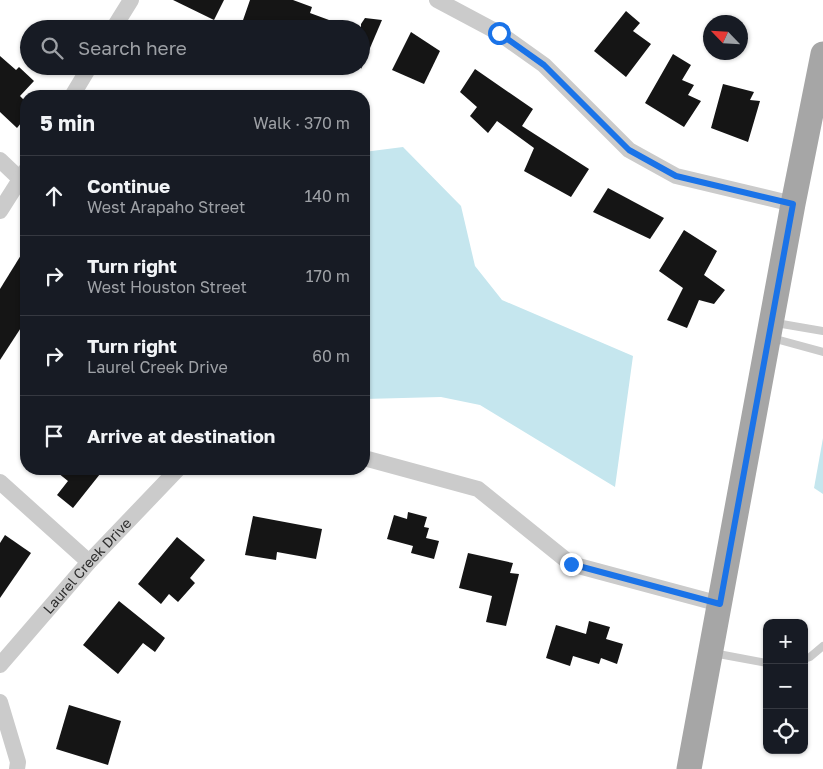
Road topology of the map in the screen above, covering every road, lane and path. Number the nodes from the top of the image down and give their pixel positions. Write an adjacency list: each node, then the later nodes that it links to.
1 (131, 0): 3 (street)
2 (437, 0): 10 (street)
3 (119, 20)
4 (823, 54): 10 (main road)
5 (85, 75): 6 (street)
6 (76, 90)
7 (0, 160): 8 (street)
8 (20, 172)
9 (20, 179): 11 (street)
10 (793, 204): 12 (main road)
11 (0, 211)
12 (770, 330): 13 (lane); 14 (lane); 19 (main road)
13 (823, 331)
14 (823, 352)
15 (370, 460): 19 (street)
16 (172, 475): 18 (street, Laurel Creek Drive)
17 (0, 482): 18 (street)
18 (89, 562): 24 (street, Laurel Creek Drive)
19 (720, 604): 21 (main road)
20 (823, 646): 22 (lane)
21 (711, 652): 23 (lane); 27 (main road)
22 (808, 657)
23 (763, 662)
24 (0, 665)
25 (0, 702): 26 (street)
26 (16, 769)
27 (689, 769)

